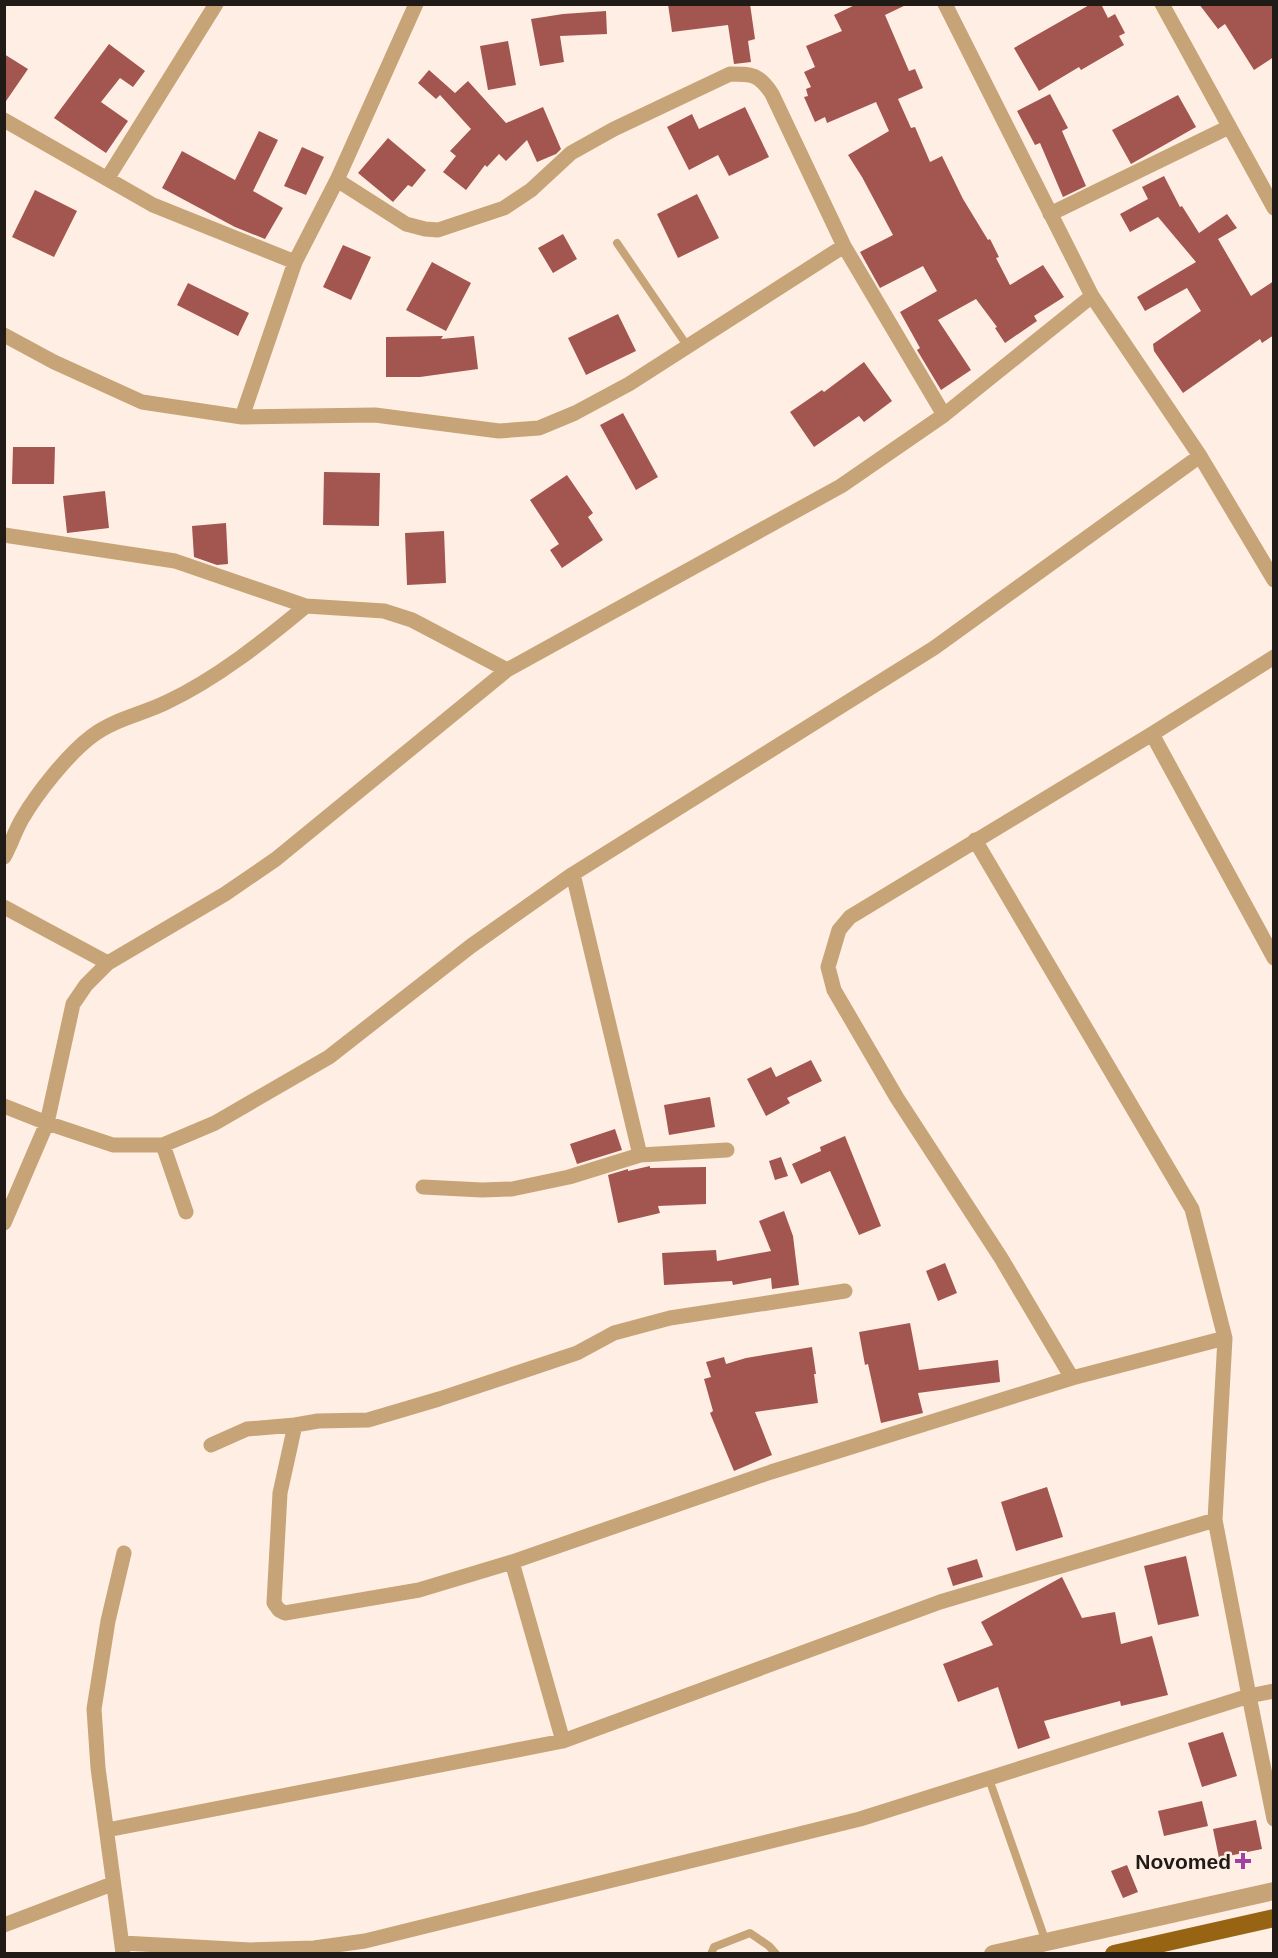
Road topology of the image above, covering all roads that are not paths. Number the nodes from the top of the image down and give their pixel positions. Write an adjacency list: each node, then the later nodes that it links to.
1 (216, 4): 7 (street)
2 (416, 4): 8 (street)
3 (945, 4): 10 (street)
4 (1161, 4): 6 (street)
5 (4, 120): 7 (street)
6 (1229, 127): 9 (street); 10 (street)
7 (107, 179): 13 (street)
8 (337, 180): 12 (street); 13 (street)
9 (1274, 208)
10 (1050, 214): 14 (street)
11 (617, 243): 16 (lane)
12 (844, 246): 16 (street); 17 (street)
13 (295, 262): 18 (street)
14 (1092, 296): 17 (street); 19 (street)
15 (4, 335): 18 (street)
16 (688, 347): 18 (street)
17 (944, 415): 24 (street)
18 (242, 417)
19 (1200, 456): 21 (street); 28 (street)
20 (4, 535): 22 (street)
21 (1274, 580)
22 (306, 606): 24 (street); 27 (street)
23 (1274, 657): 25 (street)
24 (507, 670): 31 (street)
25 (1152, 734): 26 (street); 30 (street)
26 (975, 840): 41 (street); 42 (street)
27 (4, 856)
28 (573, 874): 34 (street); 36 (street)
29 (4, 907): 31 (street)
30 (1274, 958)
31 (108, 963): 33 (street)
32 (4, 1106): 33 (street)
33 (47, 1123): 34 (street); 39 (street)
34 (163, 1145): 38 (street)
35 (727, 1150): 36 (street)
36 (640, 1155): 37 (street)
37 (423, 1187)
38 (186, 1212)
39 (4, 1223)
40 (845, 1291): 43 (street)
41 (1225, 1338): 42 (street); 45 (street)
42 (1072, 1378): 47 (street)
43 (296, 1425): 44 (street); 47 (street)
44 (211, 1445)
45 (1215, 1520): 49 (street); 50 (street)
46 (124, 1553): 53 (street)
47 (512, 1562): 50 (street)
48 (1274, 1691): 49 (street)
49 (1249, 1696): 51 (street); 52 (street)
50 (563, 1741): 53 (street)
51 (989, 1779): 58 (lane); 59 (street)
52 (1274, 1819)
53 (107, 1830): 54 (street)
54 (112, 1884): 57 (street); 59 (street)
55 (1274, 1891): 58 (street)
56 (1274, 1918): 63 (main road)
57 (4, 1925)
58 (1046, 1942): 62 (street)
59 (123, 1948)
60 (711, 1953): 61 (lane)
61 (776, 1953)
62 (993, 1953)
63 (1114, 1953)

